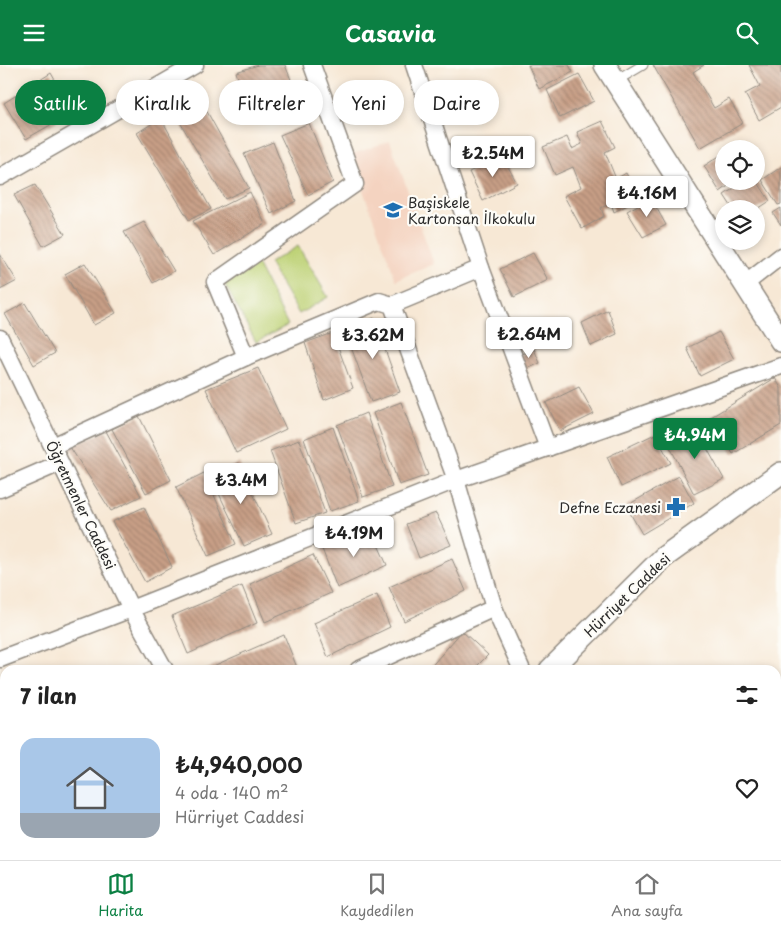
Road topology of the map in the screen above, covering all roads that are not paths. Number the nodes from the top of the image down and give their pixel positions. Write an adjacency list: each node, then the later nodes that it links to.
1 (195, 65): 6 (street)
2 (312, 65): 17 (street)
3 (414, 65): 10 (street)
4 (643, 65): 5 (lane)
5 (614, 72): 7 (street); 11 (street)
6 (0, 177)
7 (715, 224)
8 (731, 250): 11 (street)
9 (781, 256): 11 (street)
10 (481, 268): 12 (street); 20 (street)
11 (748, 281): 13 (street); 15 (street)
12 (392, 305): 17 (street); 23 (street)
13 (781, 329)
14 (0, 338): 16 (street, Öğretmenler Caddesi)
15 (781, 341)
16 (4, 357): 19 (street, Öğretmenler Caddesi)
17 (246, 357): 19 (street)
18 (781, 366): 20 (street)
19 (53, 447): 21 (street, Öğretmenler Caddesi)
20 (548, 448): 23 (street)
21 (60, 463): 24 (street); 26 (street, Öğretmenler Caddesi)
22 (781, 473): 31 (street, Hürriyet Caddesi)
23 (456, 480): 25 (street); 26 (street)
24 (0, 489)
25 (494, 608): 29 (street); 30 (street)
26 (131, 609): 27 (street); 28 (street, Öğretmenler Caddesi)
27 (0, 659)
28 (162, 665)
29 (369, 665)
30 (520, 665)
31 (555, 665)

